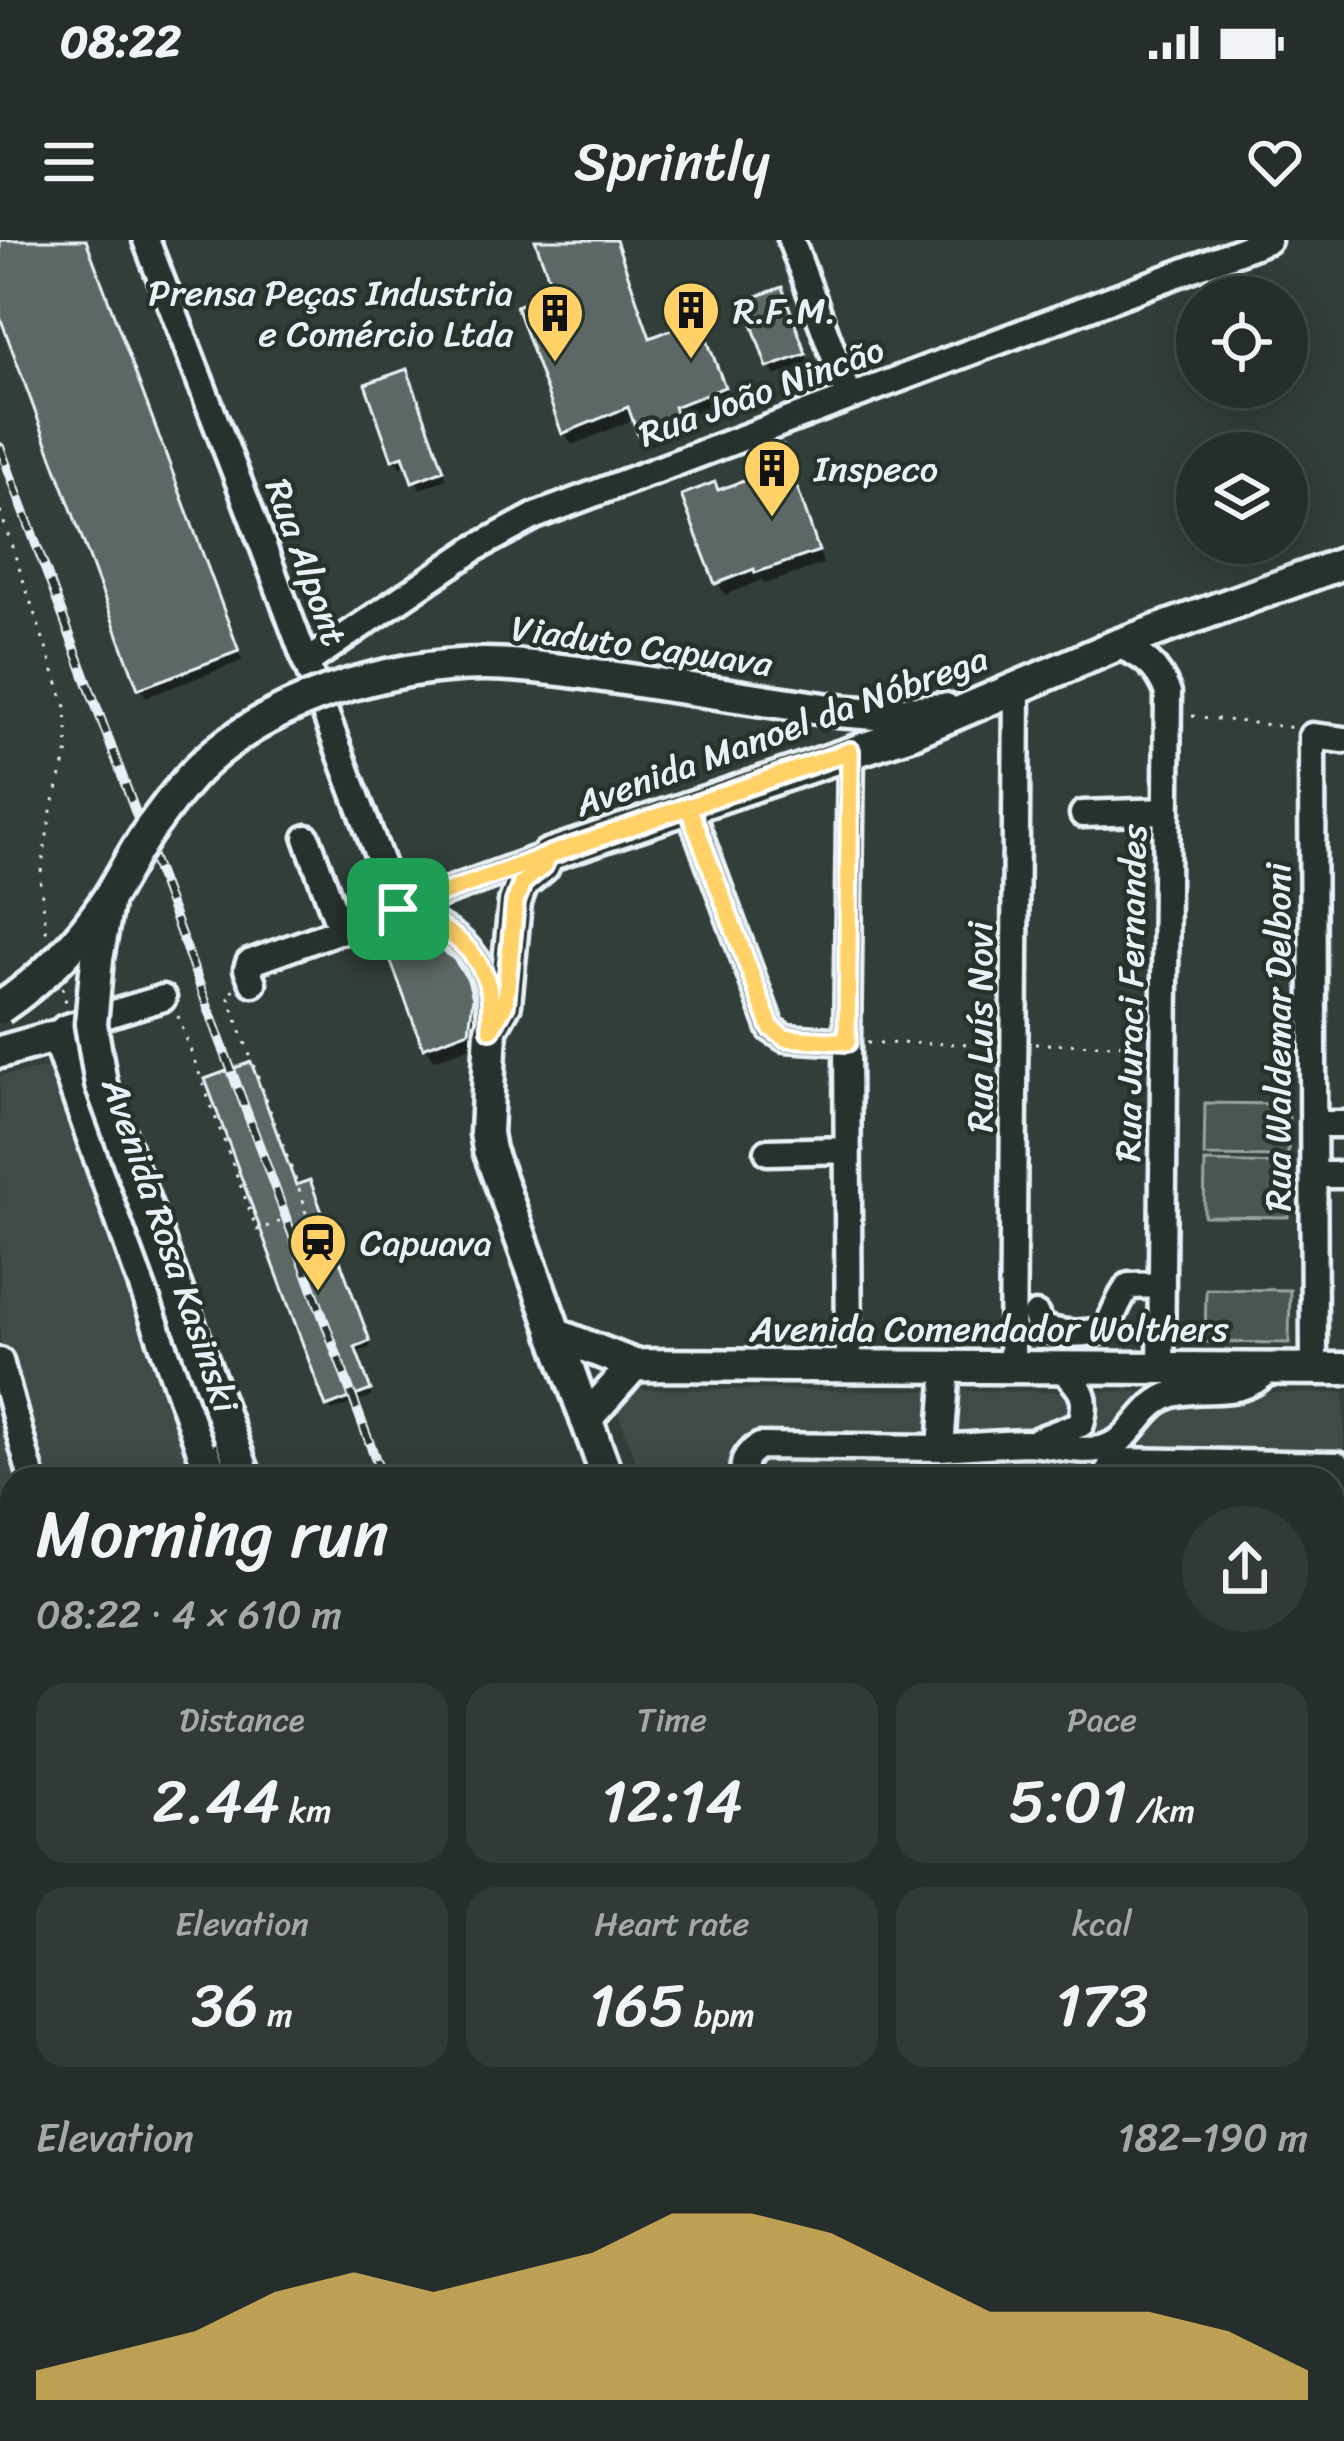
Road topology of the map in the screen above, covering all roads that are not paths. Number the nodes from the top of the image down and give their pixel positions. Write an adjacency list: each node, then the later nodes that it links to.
1 (146, 240): 7 (street, Rua Alpont)
2 (791, 240): 4 (street)
3 (1268, 240): 4 (street, Rua João Nincão)
4 (849, 396): 7 (street, Rua João Nincão)
5 (1344, 563): 6 (main road, Avenida Manoel da Nóbrega)
6 (1117, 645): 8 (main road, Avenida Manoel da Nóbrega); 13 (street, Rua Juraci Fernandes)
7 (306, 663): 18 (street, Rua Alpont)
8 (1016, 687): 9 (main road, Avenida Manoel da Nóbrega); 40 (street, Rua Luís Novi)
9 (969, 706): 11 (main road, Avenida Manoel da Nóbrega); 17 (main road, Viaduto Capuava, bridge)
10 (1344, 740): 27 (street, Rua Waldemar Delboni)
11 (850, 751): 12 (main road, Avenida Manoel da Nóbrega); 25 (street)
12 (688, 806): 16 (main road, Avenida Manoel da Nóbrega); 25 (street)
13 (1168, 811): 14 (street); 33 (street, Rua Juraci Fernandes)
14 (1083, 814)
15 (307, 838): 19 (street)
16 (548, 855): 18 (street, Avenida Manoel da Nóbrega); 23 (main road)
17 (108, 898): 22 (main road, Viaduto Capuava, bridge); 50 (main road, Viaduto Capuava, bridge)
18 (398, 909): 19 (street, Avenida Manoel da Nóbrega); 23 (street)
19 (340, 931): 20 (street, Avenida Manoel da Nóbrega)
20 (250, 976)
21 (170, 1004): 24 (street)
22 (0, 1008)
23 (491, 1029): 35 (main road)
24 (65, 1030): 26 (main road); 49 (main road, Avenida Rosa Kasinski)
25 (847, 1042): 29 (street)
26 (0, 1052)
27 (1314, 1124): 28 (street); 32 (street, Rua Waldemar Delboni)
28 (1344, 1124)
29 (848, 1150): 30 (street); 38 (street)
30 (768, 1152)
31 (1344, 1174): 32 (street)
32 (1314, 1175): 44 (street, Rua Waldemar Delboni)
33 (1162, 1285): 34 (street); 42 (street, Rua Juraci Fernandes)
34 (1036, 1315)
35 (555, 1334): 37 (main road, Avenida Comendador Wolthers); 45 (main road)
36 (0, 1361): 48 (street)
37 (634, 1365): 38 (main road, Avenida Comendador Wolthers); 45 (main road)
38 (849, 1366): 39 (main road, Avenida Comendador Wolthers)
39 (947, 1367): 40 (main road, Avenida Comendador Wolthers); 47 (street)
40 (1012, 1367): 41 (main road, Avenida Comendador Wolthers)
41 (1061, 1367): 42 (main road, Avenida Comendador Wolthers); 46 (street)
42 (1161, 1368): 43 (main road, Avenida Comendador Wolthers)
43 (1270, 1369): 44 (main road, Avenida Comendador Wolthers); 46 (street)
44 (1329, 1369)
45 (586, 1420): 51 (main road)
46 (1030, 1443): 47 (street)
47 (940, 1448): 52 (street)
48 (29, 1467)
49 (209, 1467)
50 (242, 1467)
51 (604, 1467)
52 (743, 1467)
53 (1110, 1467): 54 (street)
54 (1160, 1467)
55 (1277, 1467): 56 (street)
56 (1339, 1467)

